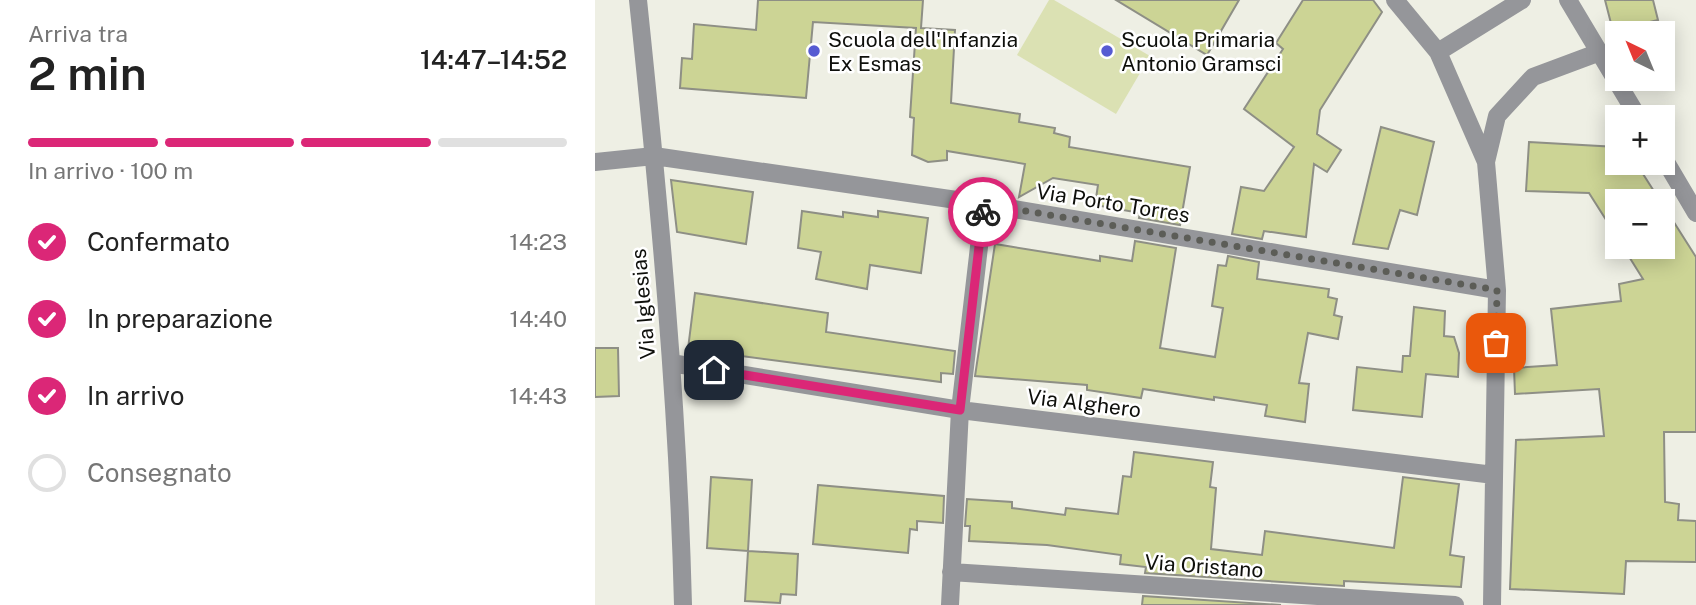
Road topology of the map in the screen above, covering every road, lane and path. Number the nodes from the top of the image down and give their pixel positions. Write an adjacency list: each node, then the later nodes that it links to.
1 (638, 0): 8 (street, Via Iglesias)
2 (1395, 0): 5 (street)
3 (1522, 0): 5 (street)
4 (1568, 0): 6 (street)
5 (1438, 52): 10 (street)
6 (1599, 52): 7 (street); 10 (street)
7 (1632, 105)
8 (654, 156): 9 (street, Via Porto Torres); 12 (street, Via Porto Torres); 15 (street, Via Iglesias)
9 (595, 162)
10 (1486, 162): 14 (street)
11 (1674, 175): 13 (street)
12 (984, 204): 14 (street, Via Porto Torres); 16 (street)
13 (1696, 213)
14 (1497, 290): 17 (street)
15 (671, 363): 16 (street, Via Alghero); 19 (street, Via Iglesias)
16 (960, 410): 17 (street, Via Alghero); 18 (street)
17 (1494, 475): 22 (street)
18 (951, 572): 20 (street); 21 (street, Via Oristano)
19 (683, 605)
20 (950, 605)
21 (1455, 605)
22 (1492, 605)

